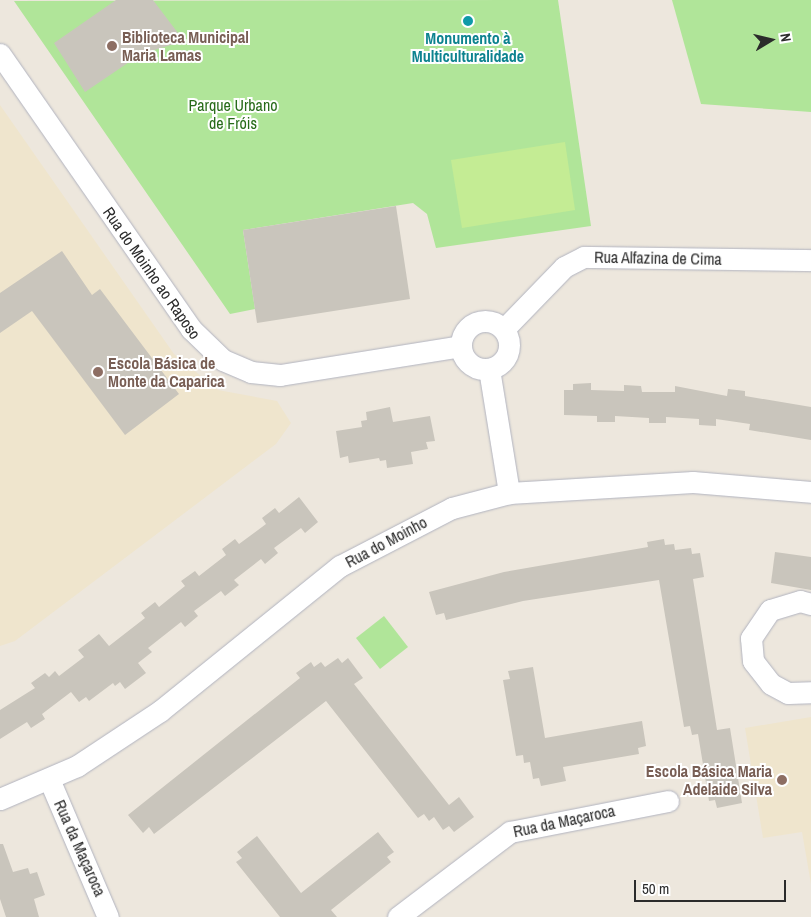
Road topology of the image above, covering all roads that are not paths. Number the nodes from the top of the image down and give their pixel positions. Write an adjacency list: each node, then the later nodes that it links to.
1 (0, 54): 4 (street, Rua do Moinho ao Raposo)
2 (811, 260): 3 (street, Rua Alfazina de Cima)
3 (504, 329): 4 (street); 5 (street)
4 (461, 346): 5 (street)
5 (489, 369): 7 (street)
6 (811, 492): 7 (street, Rua do Moinho)
7 (508, 493): 10 (street, Rua do Moinho)
8 (811, 604): 9 (street)
9 (811, 692)
10 (49, 779): 11 (street, Rua do Moinho); 13 (street, Rua da Maçaroca)
11 (0, 799)
12 (668, 801): 14 (street, Rua da Maçaroca)
13 (108, 917)
14 (398, 917)

